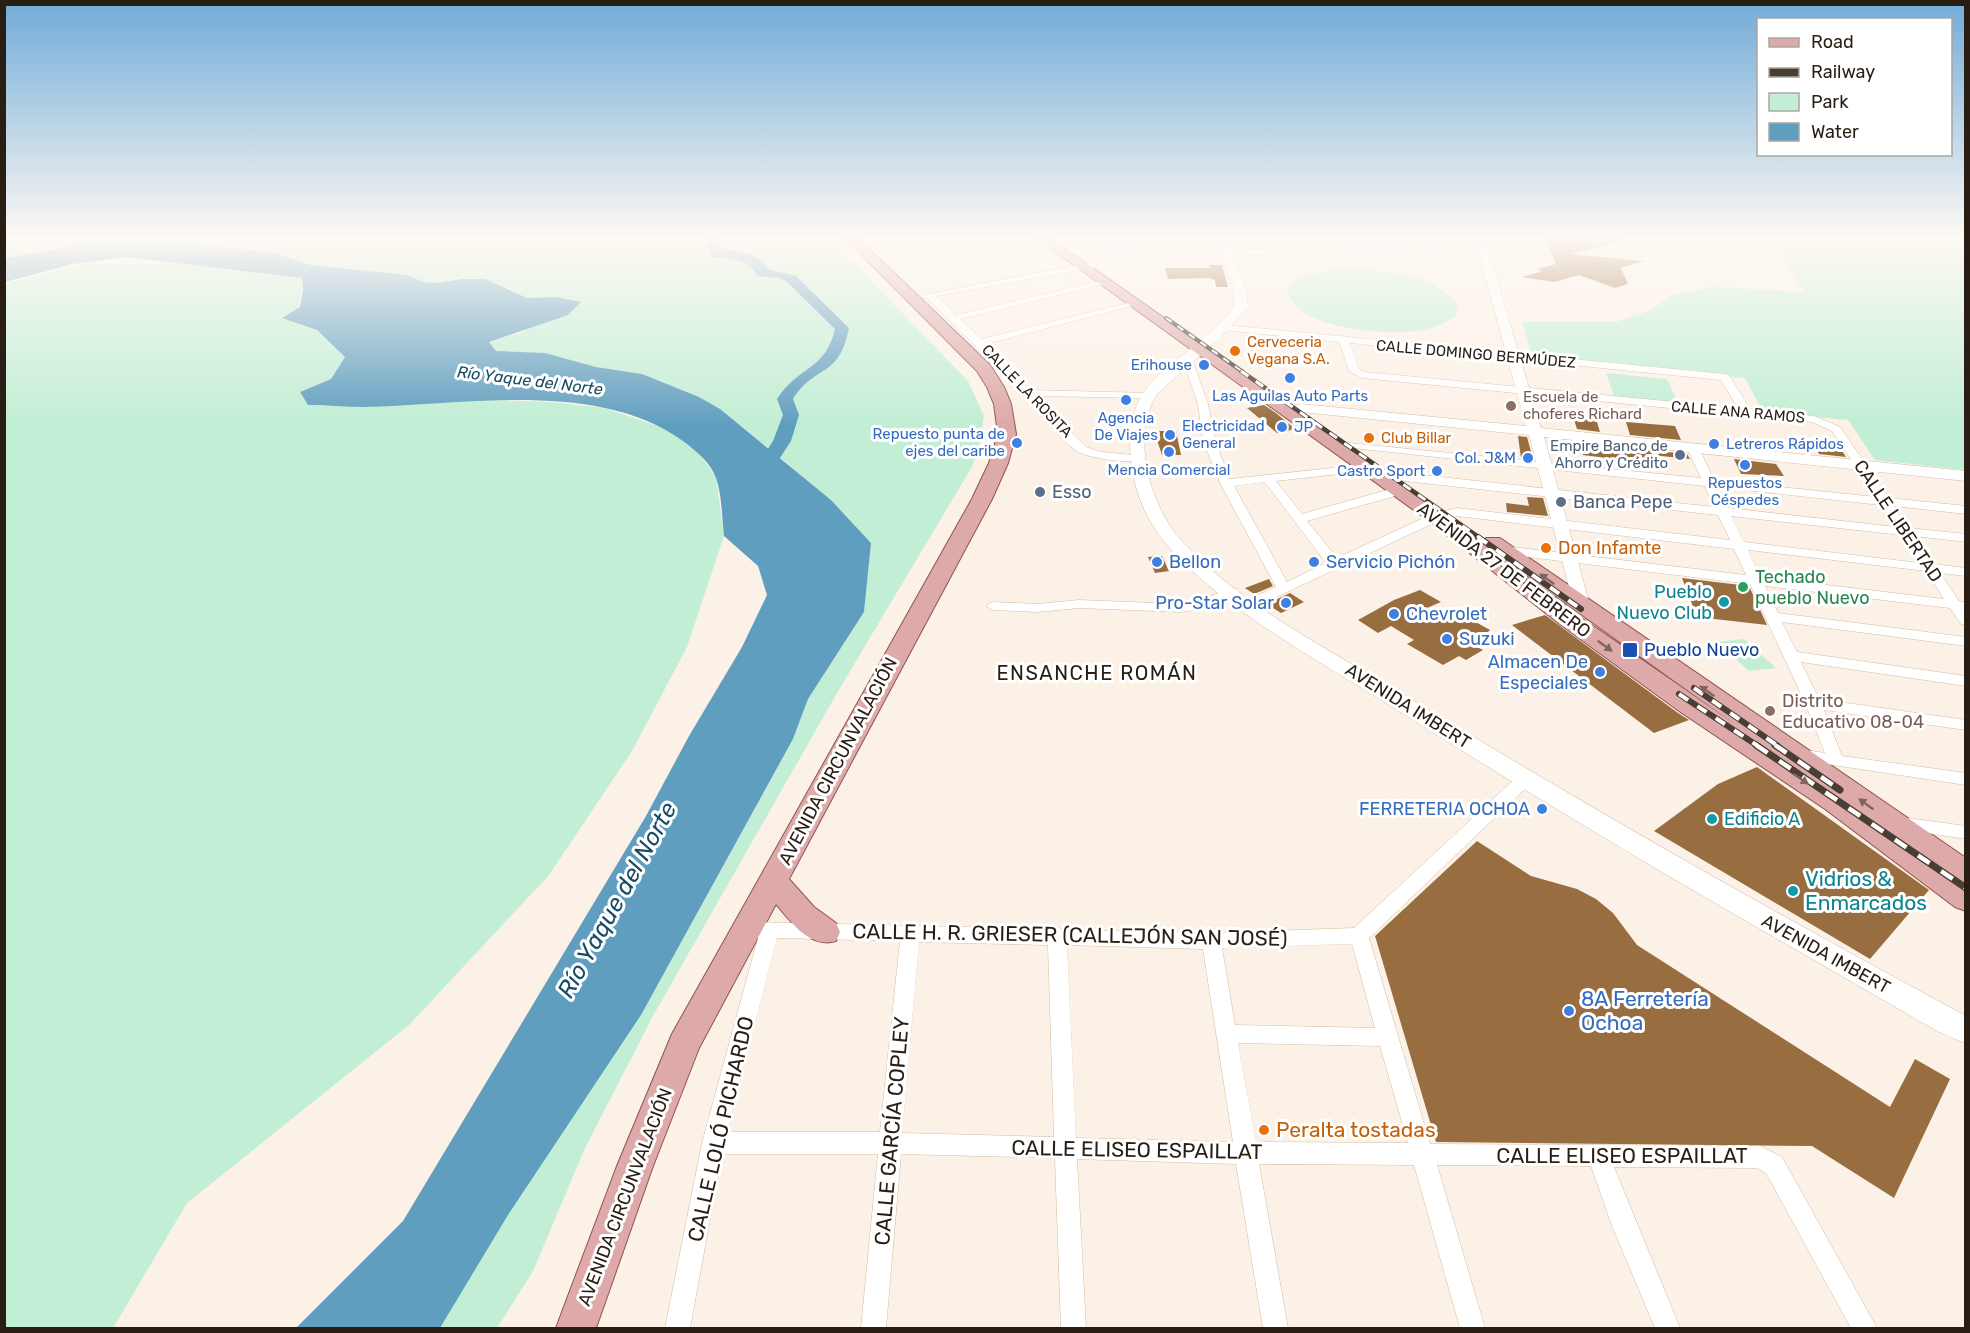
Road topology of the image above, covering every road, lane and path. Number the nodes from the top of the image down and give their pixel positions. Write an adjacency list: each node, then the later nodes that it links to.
1 (924, 301): 68 (main road, AVENIDA CIRCUNVALACIÓN)
2 (928, 301): 8 (street, CALLE LA ROSITA)
3 (992, 301): 8 (street)
4 (1133, 301): 12 (main road, AVENIDA 27 DE FEBRERO)
5 (1241, 301): 9 (main road)
6 (1497, 301): 13 (street)
7 (1133, 303): 11 (street); 12 (main road, AVENIDA 27 DE FEBRERO)
8 (954, 318): 11 (street, CALLE LA ROSITA)
9 (1226, 328): 10 (street, CALLE DOMINGO BERMÚDEZ); 12 (main road)
10 (1344, 341): 13 (street, CALLE DOMINGO BERMÚDEZ); 15 (street, CALLE ANA RAMOS)
11 (980, 343): 14 (street, CALLE LA ROSITA)
12 (1197, 351): 16 (main road); 17 (main road, AVENIDA 27 DE FEBRERO); 29 (street)
13 (1513, 357): 15 (street); 18 (street, CALLE DOMINGO BERMÚDEZ)
14 (1028, 393): 16 (street); 23 (street, CALLE LA ROSITA)
15 (1524, 393): 18 (street, CALLE ANA RAMOS); 20 (street)
16 (1147, 395): 23 (main road, AVENIDA IMBERT)
17 (1294, 410): 20 (street); 21 (main road, AVENIDA 27 DE FEBRERO); 26 (main road, AVENIDA 27 DE FEBRERO)
18 (1746, 412): 19 (street, CALLE ANA RAMOS)
19 (1829, 424): 24 (street, CALLE LIBERTAD)
20 (1535, 431): 22 (street); 25 (street)
21 (1353, 445): 25 (street); 30 (main road, AVENIDA 27 DE FEBRERO)
22 (1693, 448): 24 (street); 31 (street)
23 (1139, 458): 49 (main road, AVENIDA IMBERT)
24 (1860, 464): 27 (street); 33 (street, CALLE LIBERTAD)
25 (1544, 465): 31 (street); 32 (street)
26 (1365, 467): 28 (street); 30 (main road, AVENIDA 27 DE FEBRERO)
27 (1965, 476)
28 (1268, 478): 29 (street); 37 (street)
29 (1226, 483): 48 (street)
30 (1397, 483): 32 (street); 36 (main road, AVENIDA 27 DE FEBRERO); 37 (street)
31 (1709, 483): 33 (street); 35 (street)
32 (1552, 493): 35 (street); 38 (street)
33 (1884, 501): 34 (street); 39 (street, CALLE LIBERTAD)
34 (1965, 510)
35 (1721, 512): 39 (street); 41 (street)
36 (1443, 515): 38 (street); 42 (main road, AVENIDA 27 DE FEBRERO); 44 (street); 62 (main road, AVENIDA 27 DE FEBRERO, one-way to 62)
37 (1299, 519): 44 (street)
38 (1560, 523): 41 (street); 43 (street)
39 (1905, 531): 40 (street); 45 (street, CALLE LIBERTAD)
40 (1965, 538)
41 (1737, 546): 45 (street); 47 (street)
42 (1504, 550): 43 (street); 50 (main road, AVENIDA 27 DE FEBRERO, one-way to 42)
43 (1570, 558): 47 (street); 50 (street)
44 (1334, 564): 48 (street)
45 (1930, 568): 46 (street); 51 (street, CALLE LIBERTAD)
46 (1965, 572)
47 (1754, 581): 51 (street); 53 (street)
48 (1283, 587): 49 (street)
49 (1241, 598): 52 (street); 64 (main road, AVENIDA IMBERT)
50 (1580, 602): 60 (main road, AVENIDA 27 DE FEBRERO, one-way to 50)
51 (1960, 605): 54 (street, CALLE LIBERTAD)
52 (993, 606)
53 (1771, 616): 55 (street); 56 (street)
54 (1965, 621)
55 (1965, 642)
56 (1790, 656): 57 (street); 58 (street)
57 (1965, 681)
58 (1813, 703): 59 (street); 61 (street)
59 (1965, 725)
60 (1796, 754): 61 (street); 62 (street); 65 (main road, AVENIDA 27 DE FEBRERO, one-way to 60)
61 (1836, 760): 63 (street)
62 (1775, 761): 69 (main road, AVENIDA 27 DE FEBRERO, one-way to 69)
63 (1965, 779)
64 (1524, 780): 74 (street); 76 (main road, AVENIDA IMBERT)
65 (1889, 821): 66 (street); 67 (main road, AVENIDA 27 DE FEBRERO)
66 (1965, 833)
67 (1965, 873)
68 (774, 881): 70 (main road, AVENIDA CIRCUNVALACIÓN); 71 (main road)
69 (1965, 899)
70 (758, 930): 71 (street, CALLE H. R. GRIESER (CALLEJÓN SAN JOSÉ)); 79 (street, CALLE LOLÓ PICHARDO); 85 (main road, AVENIDA CIRCUNVALACIÓN)
71 (825, 932): 72 (street, CALLE H. R. GRIESER (CALLEJÓN SAN JOSÉ))
72 (910, 933): 73 (street, CALLE H. R. GRIESER (CALLEJÓN SAN JOSÉ)); 80 (street, CALLE GARCÍA COPLEY)
73 (1057, 936): 75 (street, CALLE H. R. GRIESER (CALLEJÓN SAN JOSÉ)); 81 (street)
74 (1359, 936): 75 (street, CALLE H. R. GRIESER (CALLEJÓN SAN JOSÉ)); 78 (street)
75 (1211, 941): 77 (street)
76 (1965, 1031)
77 (1226, 1034): 78 (street); 82 (street)
78 (1388, 1037): 83 (street)
79 (713, 1143): 80 (street, CALLE ELISEO ESPAILLAT); 86 (street, CALLE LOLÓ PICHARDO)
80 (891, 1143): 81 (street, CALLE ELISEO ESPAILLAT); 87 (street, CALLE GARCÍA COPLEY)
81 (1064, 1148): 82 (street, CALLE ELISEO ESPAILLAT); 88 (street)
82 (1244, 1153): 83 (street, CALLE ELISEO ESPAILLAT); 89 (street)
83 (1420, 1154): 84 (street, CALLE ELISEO ESPAILLAT); 90 (street)
84 (1599, 1158): 91 (street); 92 (street, CALLE ELISEO ESPAILLAT)
85 (576, 1329)
86 (677, 1329)
87 (873, 1329)
88 (1073, 1329)
89 (1275, 1329)
90 (1472, 1329)
91 (1666, 1329)
92 (1865, 1329)

